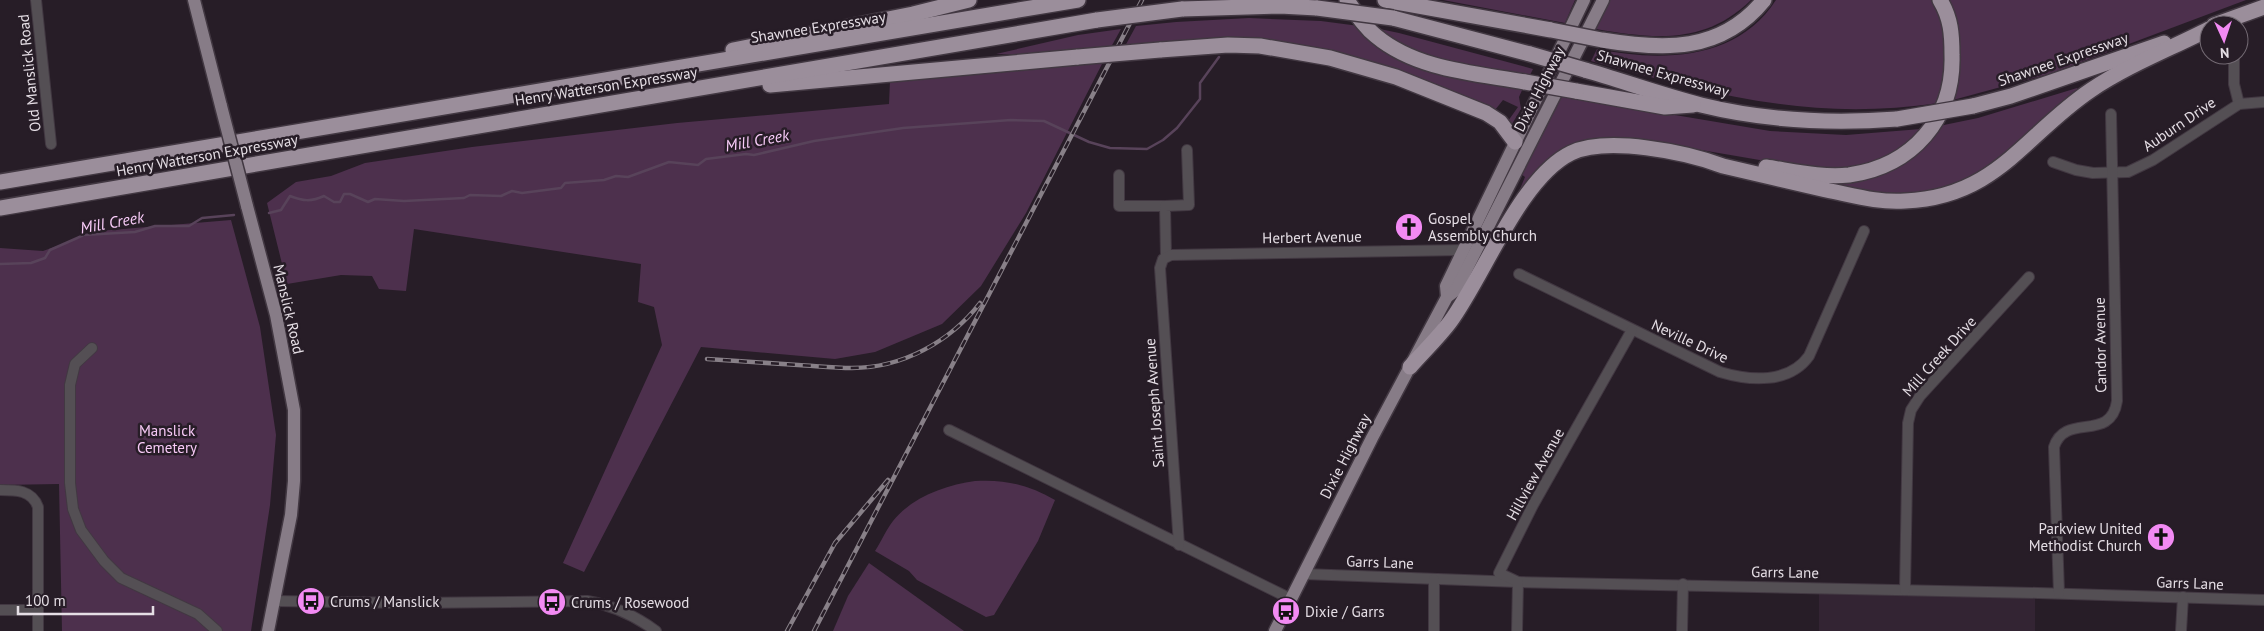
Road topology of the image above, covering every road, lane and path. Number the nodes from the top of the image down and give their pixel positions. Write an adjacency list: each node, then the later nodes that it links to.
1 (36, 0): 25 (street, Old Manslick Road)
2 (194, 0): 55 (main road, Manslick Road, bridge)
3 (969, 0): 18 (highway)
4 (1078, 0): 18 (highway, Shawnee Expressway)
5 (1251, 0): 12 (highway)
6 (1347, 0): 22 (highway, bridge)
7 (1385, 0): 10 (highway, bridge)
8 (1584, 0): 24 (main road, Dixie Highway)
9 (1603, 0): 39 (main road, Dixie Highway)
10 (1764, 0)
11 (1940, 0): 27 (highway)
12 (1219, 6): 19 (highway, Henry Watterson Expressway, bridge); 22 (highway, Shawnee Expressway, bridge)
13 (2264, 6): 14 (highway)
14 (2241, 15)
15 (2199, 31): 22 (highway, Shawnee Expressway, bridge)
16 (2199, 33): 27 (highway)
17 (2234, 65): 21 (street)
18 (682, 66): 31 (highway, Henry Watterson Expressway)
19 (719, 85): 24 (highway, bridge); 33 (highway, Henry Watterson Expressway)
20 (2264, 102): 21 (street, Auburn Drive)
21 (2239, 104): 29 (street, Auburn Drive)
22 (1700, 105)
23 (2111, 114): 29 (street, Candor Avenue)
24 (1515, 142): 35 (main road, Dixie Highway)
25 (51, 144)
26 (1187, 150): 32 (street)
27 (1708, 160): 42 (highway)
28 (2053, 162): 29 (street, Auburn Drive)
29 (2111, 172): 51 (street, Candor Avenue)
30 (1119, 175): 32 (street)
31 (0, 182)
32 (1165, 206): 36 (street, Saint Joseph Avenue)
33 (0, 208)
34 (1864, 231): 40 (street, Neville Drive)
35 (1463, 250): 36 (street, Herbert Avenue); 39 (main road, Dixie Highway)
36 (1164, 258): 45 (street, Saint Joseph Avenue)
37 (1519, 274): 40 (street, Neville Drive)
38 (2029, 278): 50 (street, Mill Creek Drive)
39 (1447, 297): 42 (main road, Dixie Highway)
40 (1632, 330): 48 (street, Hillview Avenue)
41 (92, 348): 59 (street)
42 (1410, 368): 46 (main road, Dixie Highway)
43 (948, 430): 45 (street)
44 (0, 490): 57 (street)
45 (1179, 545): 53 (street)
46 (1304, 574): 47 (street, Garrs Lane); 53 (main road, Dixie Highway)
47 (1434, 579): 48 (street, Garrs Lane); 63 (street)
48 (1518, 582): 49 (street, Garrs Lane); 64 (street)
49 (1683, 584): 50 (street, Garrs Lane); 65 (street)
50 (1905, 590): 51 (street, Garrs Lane)
51 (2059, 593): 52 (street, Garrs Lane)
52 (2183, 597): 54 (street, Garrs Lane); 66 (street)
53 (1291, 599): 62 (main road, Dixie Highway)
54 (2264, 600)
55 (274, 601): 60 (main road, Manslick Road); 61 (street)
56 (0, 610): 57 (street)
57 (37, 610): 58 (street)
58 (38, 631)
59 (217, 631)
60 (268, 631)
61 (656, 631)
62 (1275, 631)
63 (1434, 631)
64 (1517, 631)
65 (1682, 631)
66 (2181, 631)

